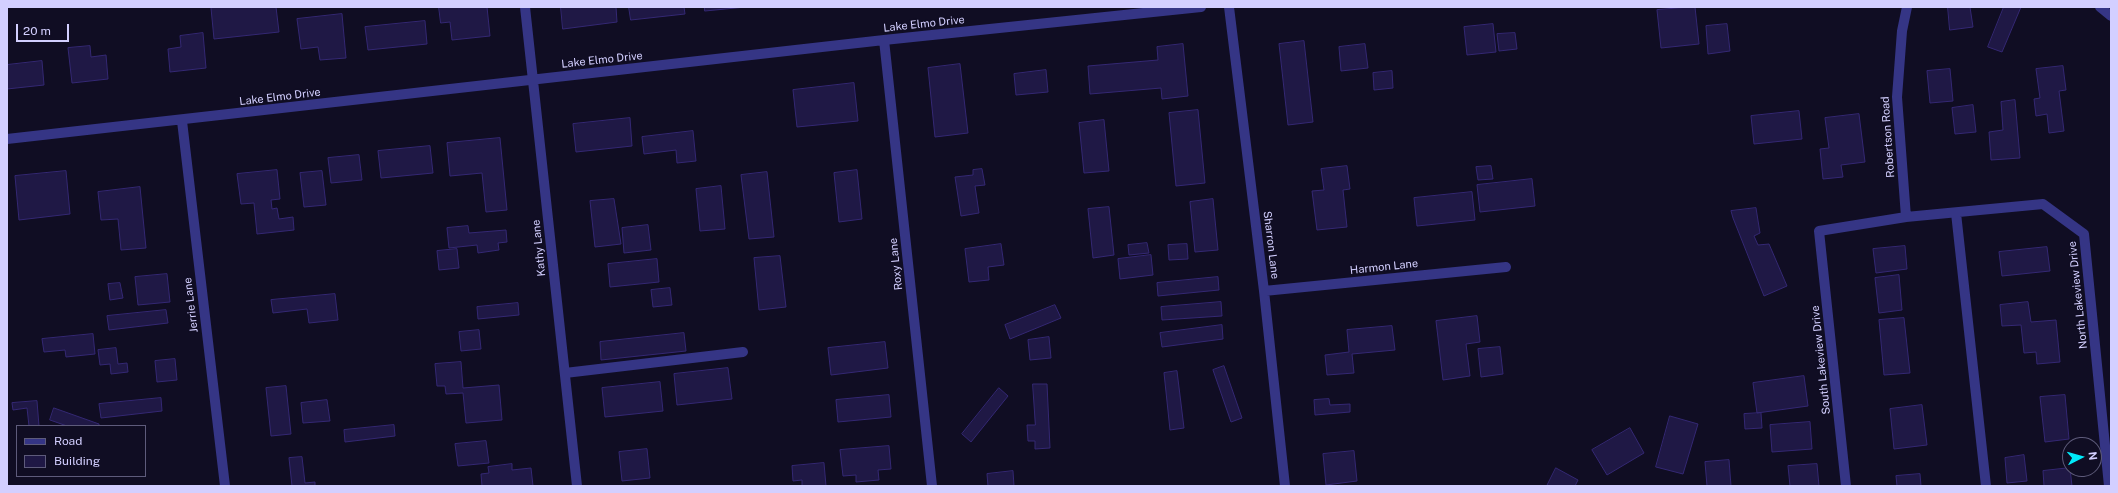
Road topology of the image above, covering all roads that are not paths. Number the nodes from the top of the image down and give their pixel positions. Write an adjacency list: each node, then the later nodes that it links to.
1 (525, 7): 8 (street, Kathy Lane)
2 (1200, 7): 7 (street, Lake Elmo Drive)
3 (1229, 7): 15 (street, Sharron Lane)
4 (1907, 7): 12 (street, Robertson Road)
5 (2100, 7): 6 (street)
6 (2111, 16)
7 (884, 40): 8 (street, Lake Elmo Drive); 20 (street, Roxy Lane)
8 (533, 80): 9 (street, Lake Elmo Drive); 17 (street, Kathy Lane)
9 (182, 121): 10 (street, Lake Elmo Drive); 18 (street, Jerrie Lane)
10 (7, 139)
11 (1956, 213): 12 (street, North Lakeview Drive); 23 (street); 24 (street, North Lakeview Drive)
12 (1906, 217): 13 (street, North Lakeview Drive)
13 (1819, 231): 22 (street, South Lakeview Drive)
14 (1506, 267): 15 (street, Harmon Lane)
15 (1264, 291): 21 (street, Sharron Lane)
16 (743, 352): 17 (street)
17 (565, 373): 19 (street, Kathy Lane)
18 (225, 486)
19 (577, 486)
20 (932, 486)
21 (1285, 486)
22 (1846, 486)
23 (1986, 486)
24 (2109, 486)

